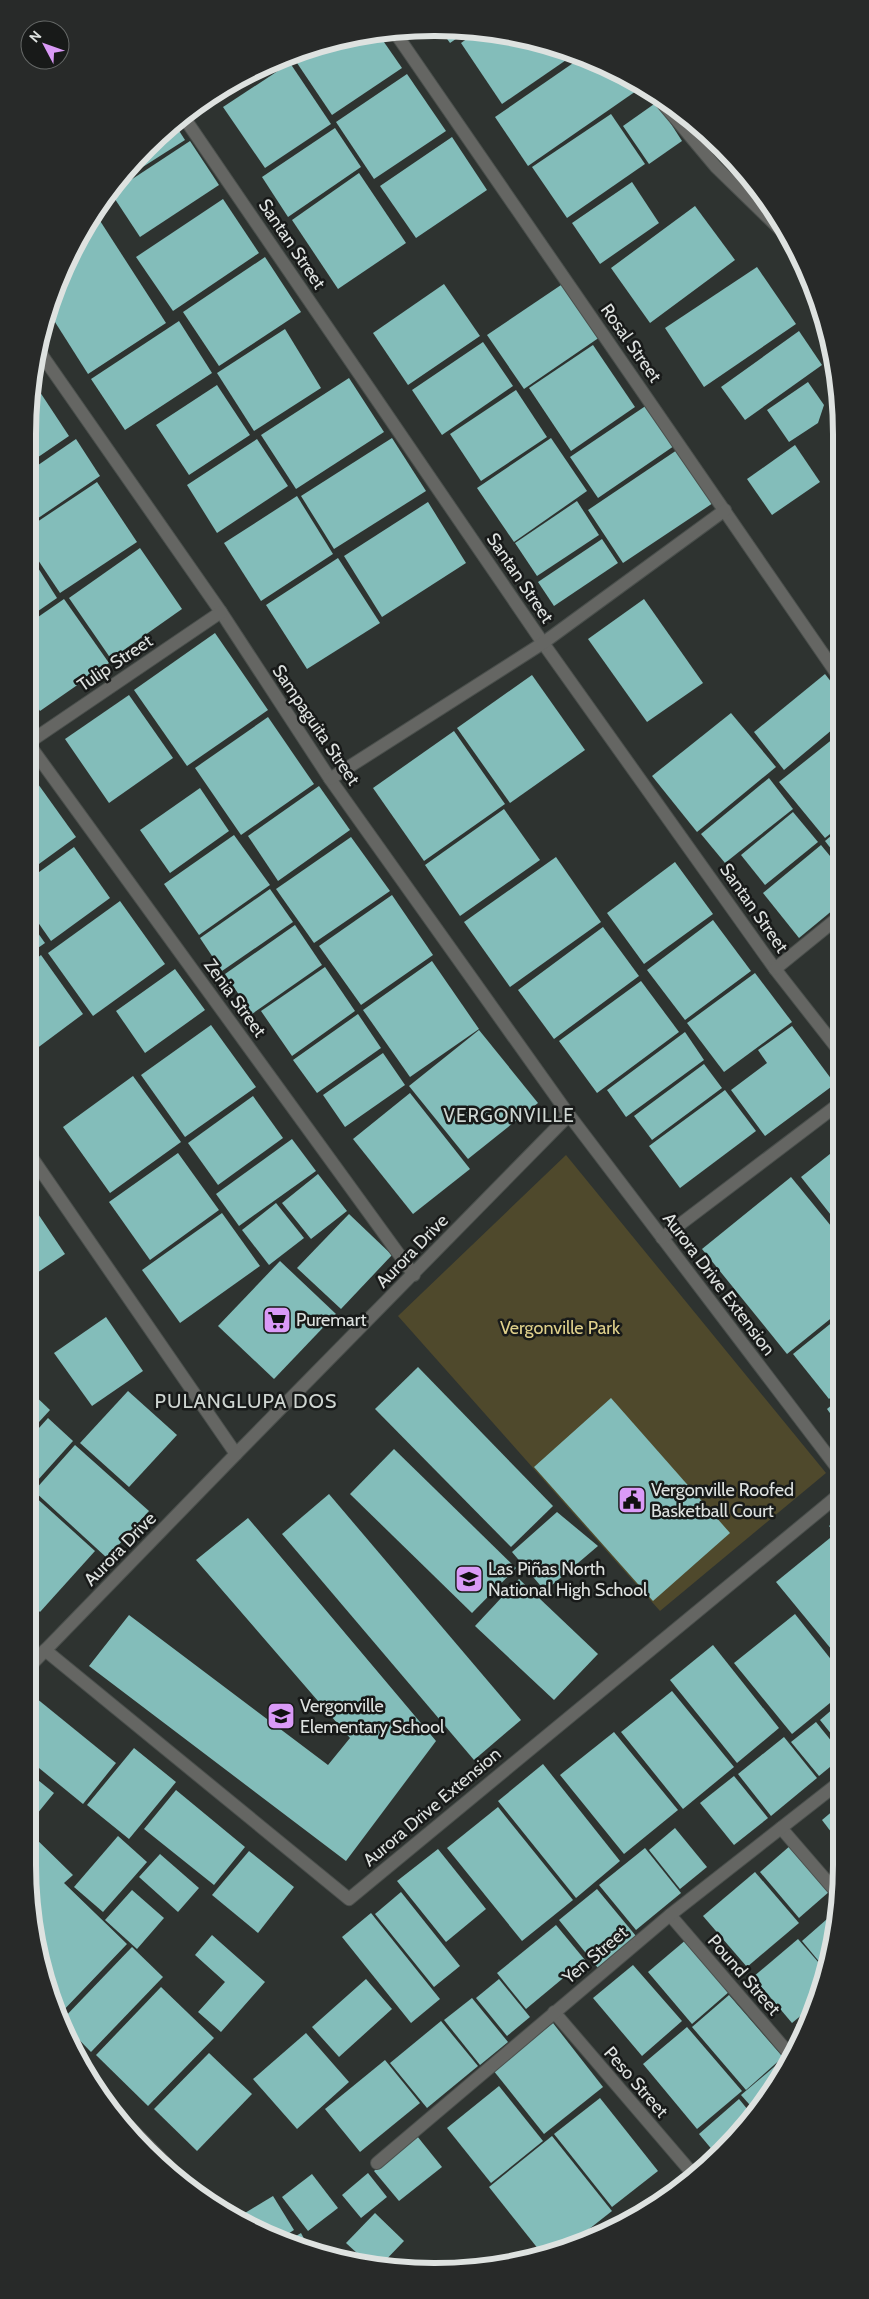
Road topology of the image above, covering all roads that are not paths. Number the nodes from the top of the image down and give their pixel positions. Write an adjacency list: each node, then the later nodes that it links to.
1 (400, 38): 6 (street, Rosal Street)
2 (674, 116): 4 (street)
3 (188, 123): 8 (street, Santan Street)
4 (770, 219)
5 (44, 357): 7 (street, Sampaguita Street)
6 (725, 510): 8 (street); 9 (street, Rosal Street)
7 (221, 612): 10 (street, Tulip Street); 12 (street, Sampaguita Street)
8 (543, 643): 12 (street); 14 (street, Santan Street)
9 (833, 668)
10 (36, 738)
11 (36, 754): 20 (street, Zenia Street)
12 (330, 779): 17 (street, Sampaguita Street)
13 (833, 922): 14 (street)
14 (775, 969): 15 (street, Santan Street)
15 (833, 1043)
16 (833, 1108): 19 (street)
17 (569, 1115): 19 (street, Aurora Drive Extension); 20 (street, Aurora Drive)
18 (36, 1164): 21 (street)
19 (662, 1238): 22 (street, Aurora Drive Extension)
20 (414, 1275): 21 (street, Aurora Drive)
21 (236, 1454): 24 (street, Aurora Drive)
22 (833, 1462)
23 (833, 1500): 24 (street, Aurora Drive Extension)
24 (45, 1650): 25 (street, Aurora Drive)
25 (36, 1660)
26 (833, 1787): 27 (street, Yen Street)
27 (781, 1828): 28 (street); 29 (street, Yen Street)
28 (832, 1887)
29 (670, 1915): 30 (street, Yen Street); 31 (street, Pound Street)
30 (554, 2012): 32 (street, Yen Street); 33 (street, Peso Street)
31 (787, 2051)
32 (377, 2163)
33 (689, 2170)

